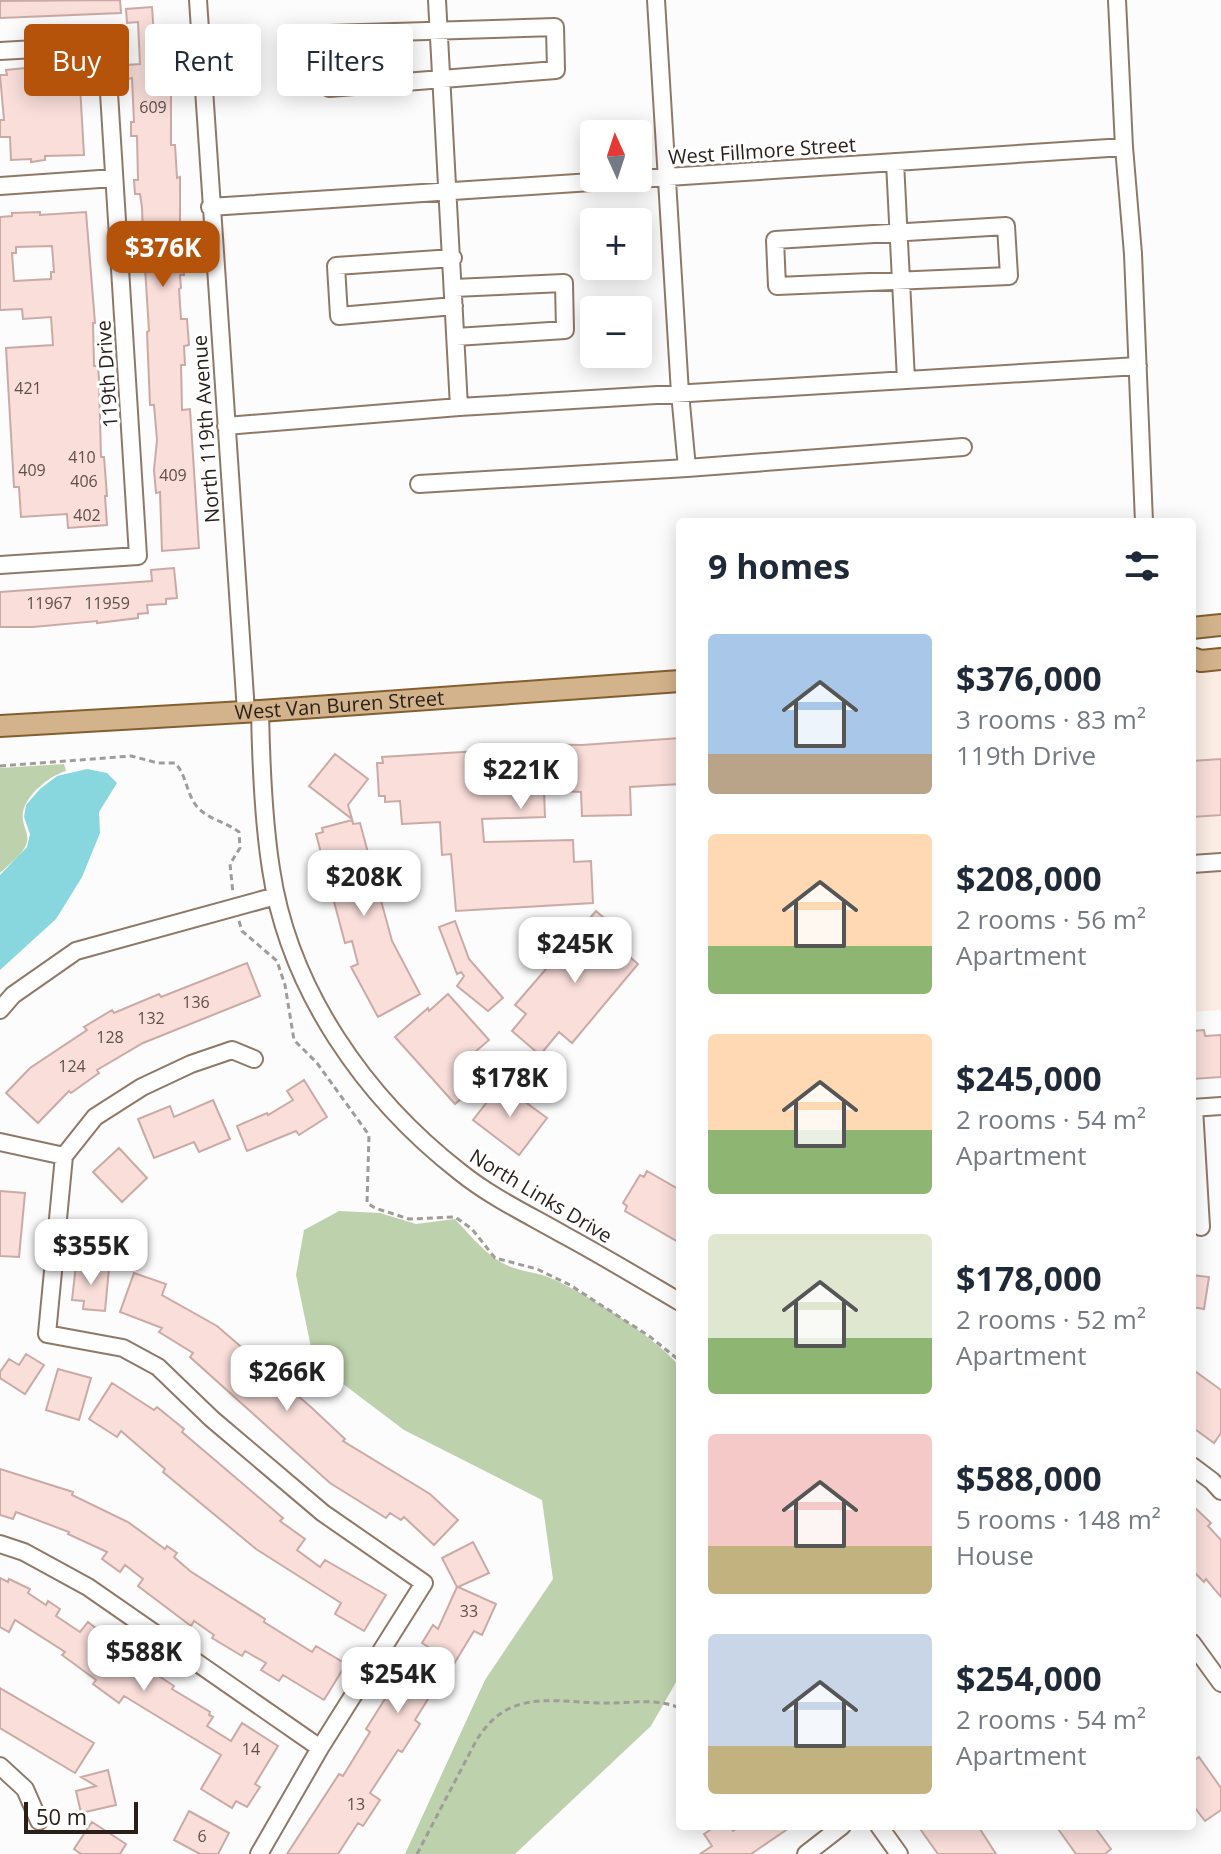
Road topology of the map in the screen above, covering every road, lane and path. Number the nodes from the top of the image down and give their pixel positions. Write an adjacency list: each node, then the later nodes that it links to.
1 (198, 0): 14 (street, North 119th Avenue)
2 (437, 0): 5 (street)
3 (656, 0): 10 (street)
4 (1117, 0): 8 (street)
5 (439, 31): 7 (street); 7 (street); 7 (street)
6 (0, 51): 11 (street, 119th Drive)
7 (441, 79): 13 (street)
8 (1124, 147): 9 (street, West Fillmore Street); 21 (street)
9 (895, 162): 10 (street, West Fillmore Street); 15 (street)
10 (667, 177): 13 (street, West Fillmore Street); 23 (street)
11 (114, 178): 12 (street); 30 (street, 119th Drive)
12 (0, 186)
13 (448, 190): 14 (street, West Fillmore Street); 16 (street)
14 (210, 207): 25 (street, North 119th Avenue)
15 (898, 231): 17 (street); 17 (street); 17 (street)
16 (453, 258): 18 (street); 19 (street)
17 (900, 280): 22 (street)
18 (454, 288): 19 (street); 20 (street)
19 (454, 306): 20 (street)
20 (456, 337): 24 (street)
21 (1138, 366): 22 (street); 29 (street)
22 (906, 380): 23 (street)
23 (680, 393): 24 (street); 27 (street)
24 (459, 407): 25 (street)
25 (226, 426): 36 (street, North 119th Avenue)
26 (963, 447): 27 (street)
27 (687, 468): 28 (street)
28 (419, 484)
29 (1144, 518)
30 (0, 565)
31 (1221, 625): 32 (main road)
32 (1196, 628)
33 (1196, 659): 34 (main road)
34 (1221, 659)
35 (676, 681): 36 (main road, West Van Buren Street)
36 (253, 711): 37 (main road, West Van Buren Street); 40 (street, North Links Drive)
37 (0, 726)
38 (1221, 862): 39 (street)
39 (1196, 864)
40 (276, 896): 41 (street); 49 (street, North Links Drive)
41 (0, 1010)
42 (254, 1059): 47 (street)
43 (1221, 1106): 44 (street)
44 (1196, 1108)
45 (0, 1142): 47 (street)
46 (1196, 1153): 48 (street)
47 (64, 1156): 56 (street)
48 (1201, 1227)
49 (676, 1300)
50 (1196, 1468): 51 (street)
51 (1218, 1482)
52 (0, 1544): 56 (street)
53 (1196, 1649): 54 (street)
54 (1221, 1683)
55 (676, 1707): 62 (path)
56 (320, 1748): 61 (street)
57 (0, 1766): 58 (street)
58 (39, 1821)
59 (837, 1830): 63 (street)
60 (882, 1830): 64 (street)
61 (259, 1854)
62 (417, 1854)
63 (806, 1854)
64 (899, 1854)

